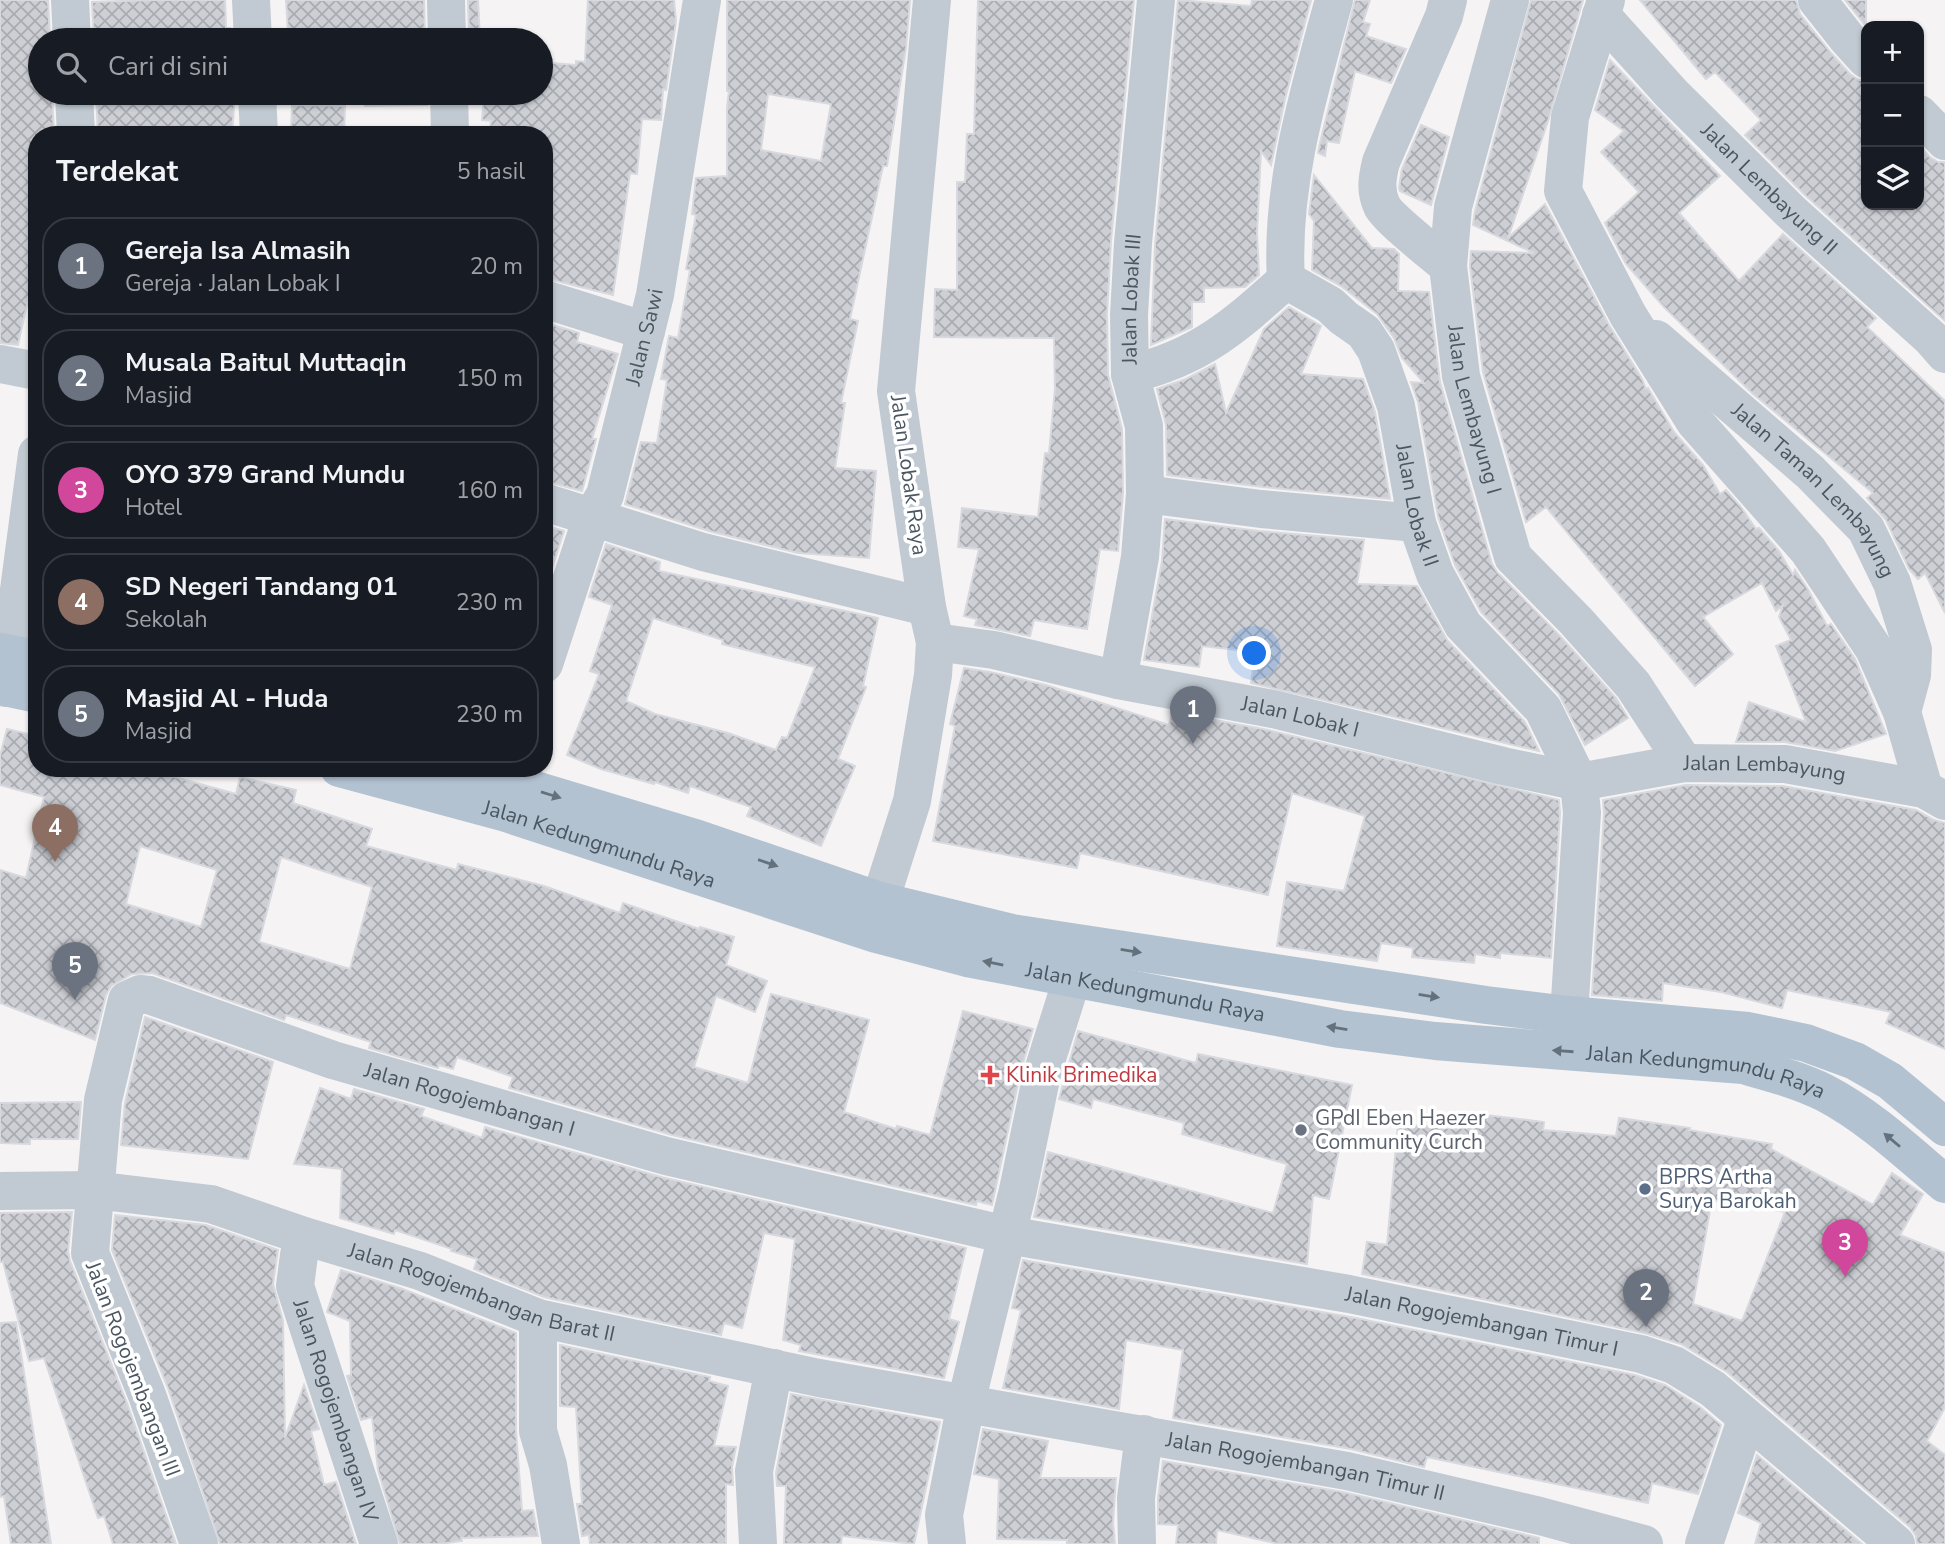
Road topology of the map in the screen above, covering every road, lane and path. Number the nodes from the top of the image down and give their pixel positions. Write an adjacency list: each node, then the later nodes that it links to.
1 (70, 0): 12 (street)
2 (251, 0): 13 (street)
3 (446, 0): 14 (street)
4 (702, 0): 28 (street, Jalan Sawi)
5 (932, 0): 40 (street, Jalan Lobak Raya)
6 (1156, 0): 32 (street, Jalan Lobak III)
7 (1334, 0): 25 (street)
8 (1448, 0): 24 (street)
9 (1510, 0): 24 (street, Jalan Lembayung I)
10 (1818, 0): 15 (street)
11 (1603, 8): 27 (street, Jalan Taman Lembayung); 29 (street, Jalan Lembayung II)
12 (71, 28)
13 (252, 28)
14 (447, 28)
15 (1861, 53)
16 (75, 105): 20 (street)
17 (258, 105): 21 (street)
18 (449, 105): 22 (street)
19 (1924, 119): 23 (street)
20 (76, 126)
21 (259, 126)
22 (450, 126)
23 (1945, 141)
24 (1448, 266): 45 (street, Jalan Lembayung I)
25 (1286, 281): 32 (street); 38 (street, Jalan Lobak II)
26 (553, 302): 28 (street)
27 (1628, 315): 33 (street, Jalan Taman Lembayung); 34 (street, Jalan Taman Lembayung)
28 (646, 331): 37 (street, Jalan Sawi)
29 (1945, 354)
30 (0, 364): 31 (street)
31 (28, 370)
32 (1130, 374): 35 (street, Jalan Lobak III)
33 (1723, 397): 34 (street); 44 (street, Jalan Taman Lembayung)
34 (1695, 422): 44 (street, Jalan Taman Lembayung)
35 (1145, 494): 38 (street); 43 (street, Jalan Lobak III)
36 (553, 505): 37 (street, Jalan Lobak I)
37 (592, 517): 40 (street, Jalan Lobak I); 41 (street, Jalan Sawi)
38 (1416, 523): 48 (street, Jalan Lobak II)
39 (28, 537): 42 (street)
40 (931, 625): 43 (street, Jalan Lobak I); 50 (street, Jalan Lobak Raya)
41 (553, 636)
42 (13, 675)
43 (1118, 680): 48 (street, Jalan Lobak I)
44 (1902, 712): 49 (street, Jalan Taman Lembayung)
45 (1685, 762): 48 (street, Jalan Lembayung); 49 (street, Jalan Lembayung)
46 (372, 777): 51 (main road, Jalan Kedungmundu Raya, one-way to 46)
47 (519, 777): 50 (main road, Jalan Kedungmundu Raya, one-way to 50)
48 (1579, 782): 52 (street, Jalan Lobak II)
49 (1934, 795)
50 (880, 901): 51 (main road, Jalan Kedungmundu Raya)
51 (1076, 961): 52 (main road, Jalan Kedungmundu Raya, one-way to 52); 54 (main road, Jalan Kedungmundu Raya, one-way to 51); 57 (street)
52 (1569, 1015): 53 (main road, Jalan Kedungmundu Raya)
53 (1945, 1127)
54 (1945, 1184)
55 (94, 1190): 56 (street, Jalan Rogojembangan Barat II); 57 (street, Jalan Rogojembangan I); 58 (street, Jalan Rogojembangan Barat II); 65 (street, Jalan Rogojembangan III)
56 (0, 1191)
57 (1007, 1235): 61 (street); 62 (street, Jalan Rogojembangan Timur I)
58 (304, 1236): 59 (street, Jalan Rogojembangan Barat II); 66 (street, Jalan Rogojembangan IV)
59 (538, 1318): 60 (street, Jalan Rogojembangan Barat II); 67 (street)
60 (774, 1368): 61 (street, Jalan Rogojembangan Barat II); 68 (street)
61 (965, 1403): 63 (street, Jalan Rogojembangan Timur II); 69 (street)
62 (1746, 1420): 72 (street); 73 (street, Jalan Rogojembangan Timur I)
63 (1144, 1434): 64 (street, Jalan Rogojembangan Timur II); 70 (street)
64 (1538, 1530): 71 (street, Jalan Rogojembangan Timur II)
65 (199, 1544)
66 (379, 1544)
67 (561, 1544)
68 (758, 1544)
69 (947, 1544)
70 (1137, 1544)
71 (1644, 1544)
72 (1704, 1544)
73 (1896, 1544)

